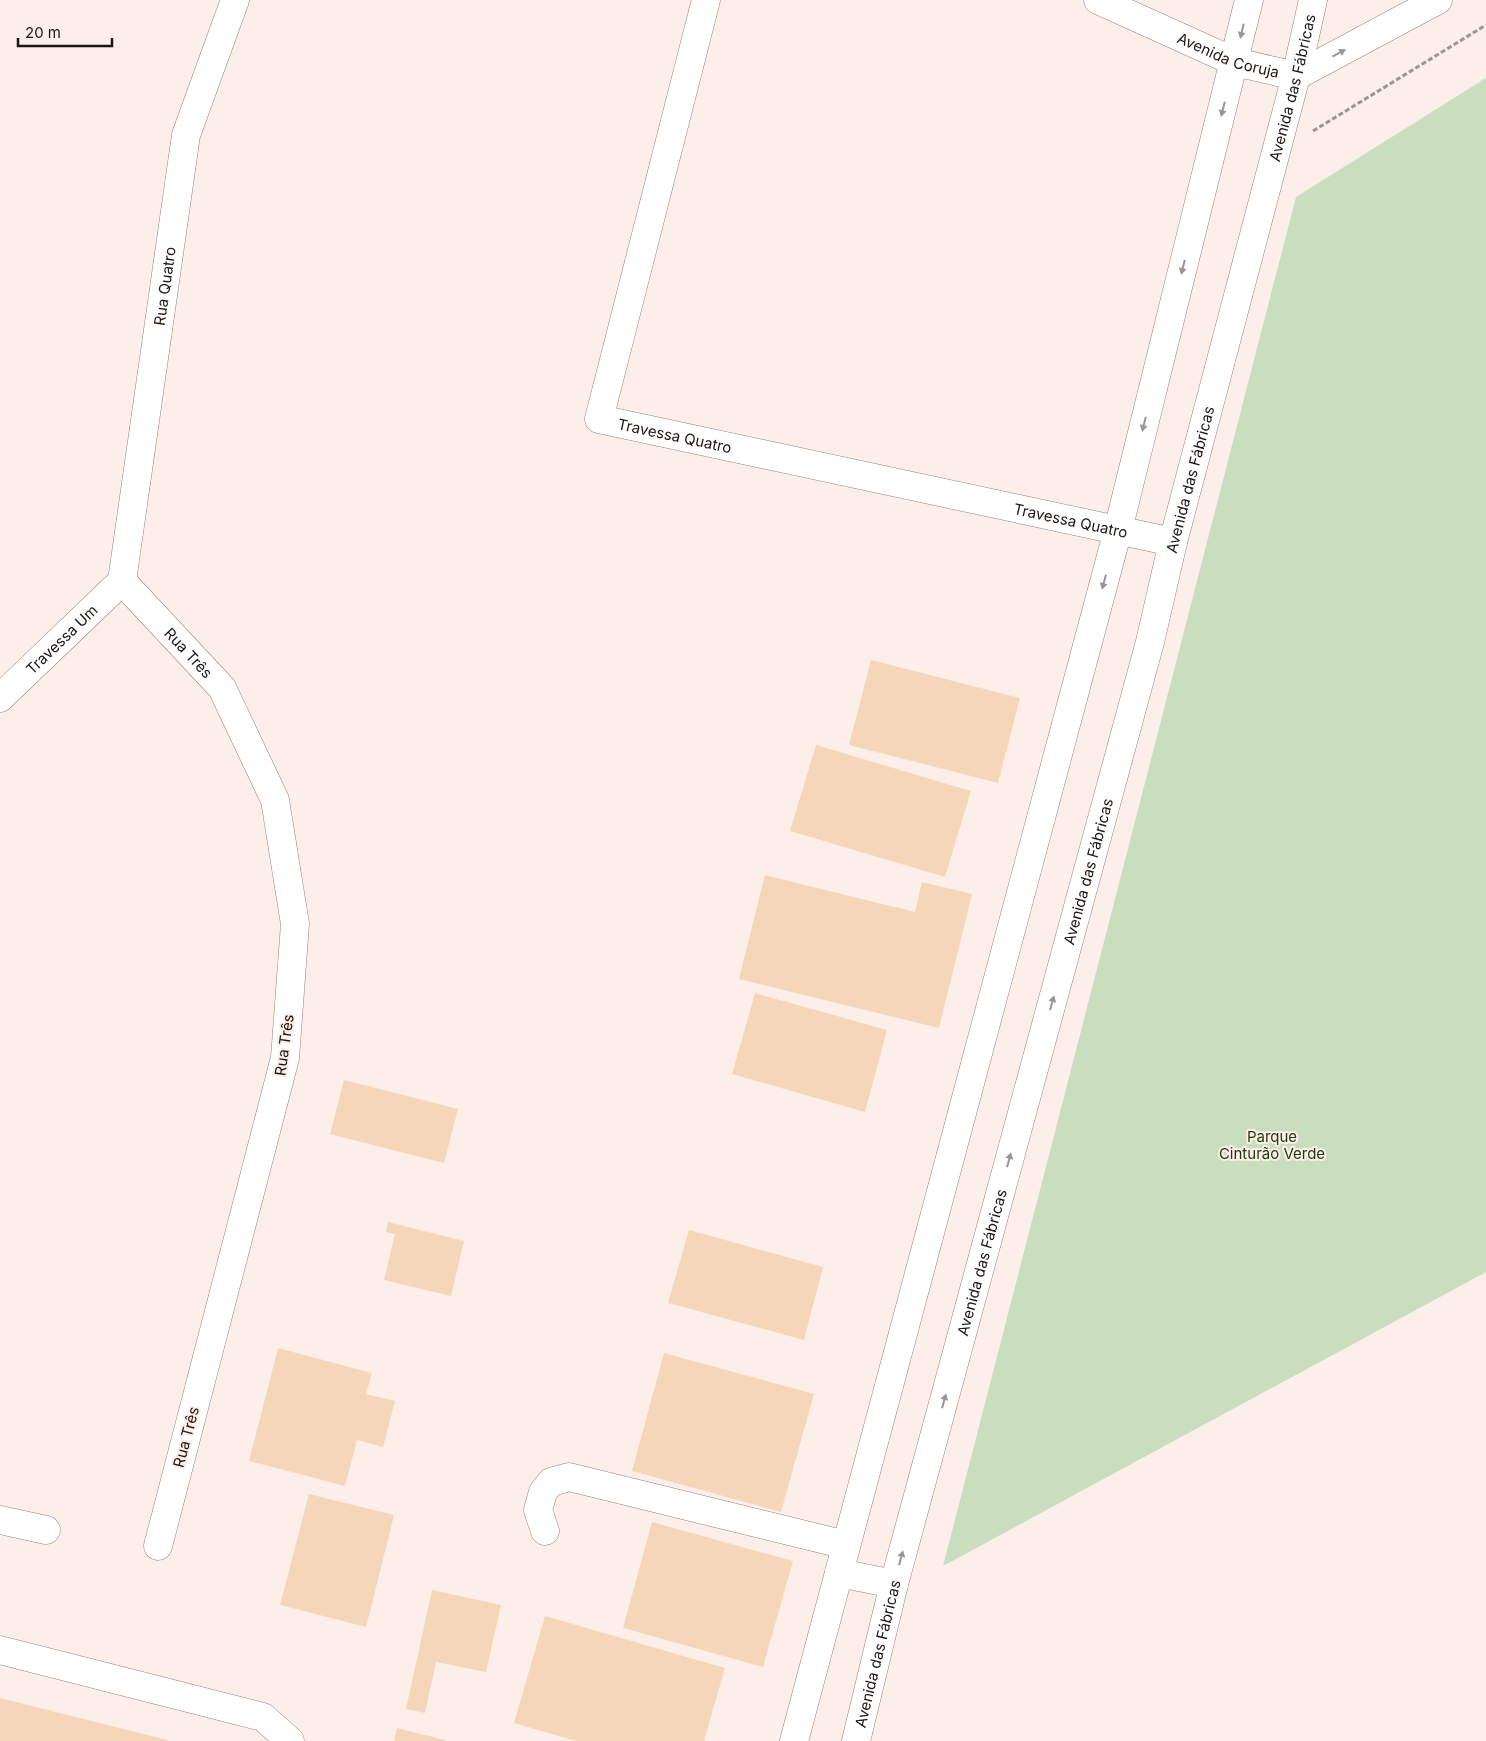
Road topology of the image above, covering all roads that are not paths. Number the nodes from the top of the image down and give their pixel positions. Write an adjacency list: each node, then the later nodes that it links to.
1 (236, 0): 11 (street, Rua Quatro)
2 (706, 0): 9 (street, Travessa Quatro)
3 (1098, 0): 7 (street, Avenida Coruja)
4 (1249, 0): 7 (street, one-way to 7)
5 (1312, 0): 8 (street, Avenida das Fábricas)
6 (1438, 0): 8 (street, Avenida Coruja, one-way to 6)
7 (1235, 62): 8 (street, Avenida Coruja); 9 (street, one-way to 9)
8 (1296, 76): 10 (street, Avenida das Fábricas)
9 (1118, 530): 10 (street, Travessa Quatro); 16 (street, one-way to 16)
10 (1173, 542): 19 (street, Avenida das Fábricas, one-way to 10)
11 (122, 581): 12 (street, Travessa Um); 17 (street, Rua Três)
12 (0, 698)
13 (0, 1520): 14 (street)
14 (46, 1530)
15 (545, 1530): 16 (street)
16 (846, 1545): 18 (street)
17 (158, 1546)
18 (839, 1573): 19 (street); 22 (street)
19 (894, 1584): 23 (street, Avenida das Fábricas)
20 (0, 1650): 21 (street)
21 (290, 1741)
22 (794, 1741)
23 (856, 1741)

